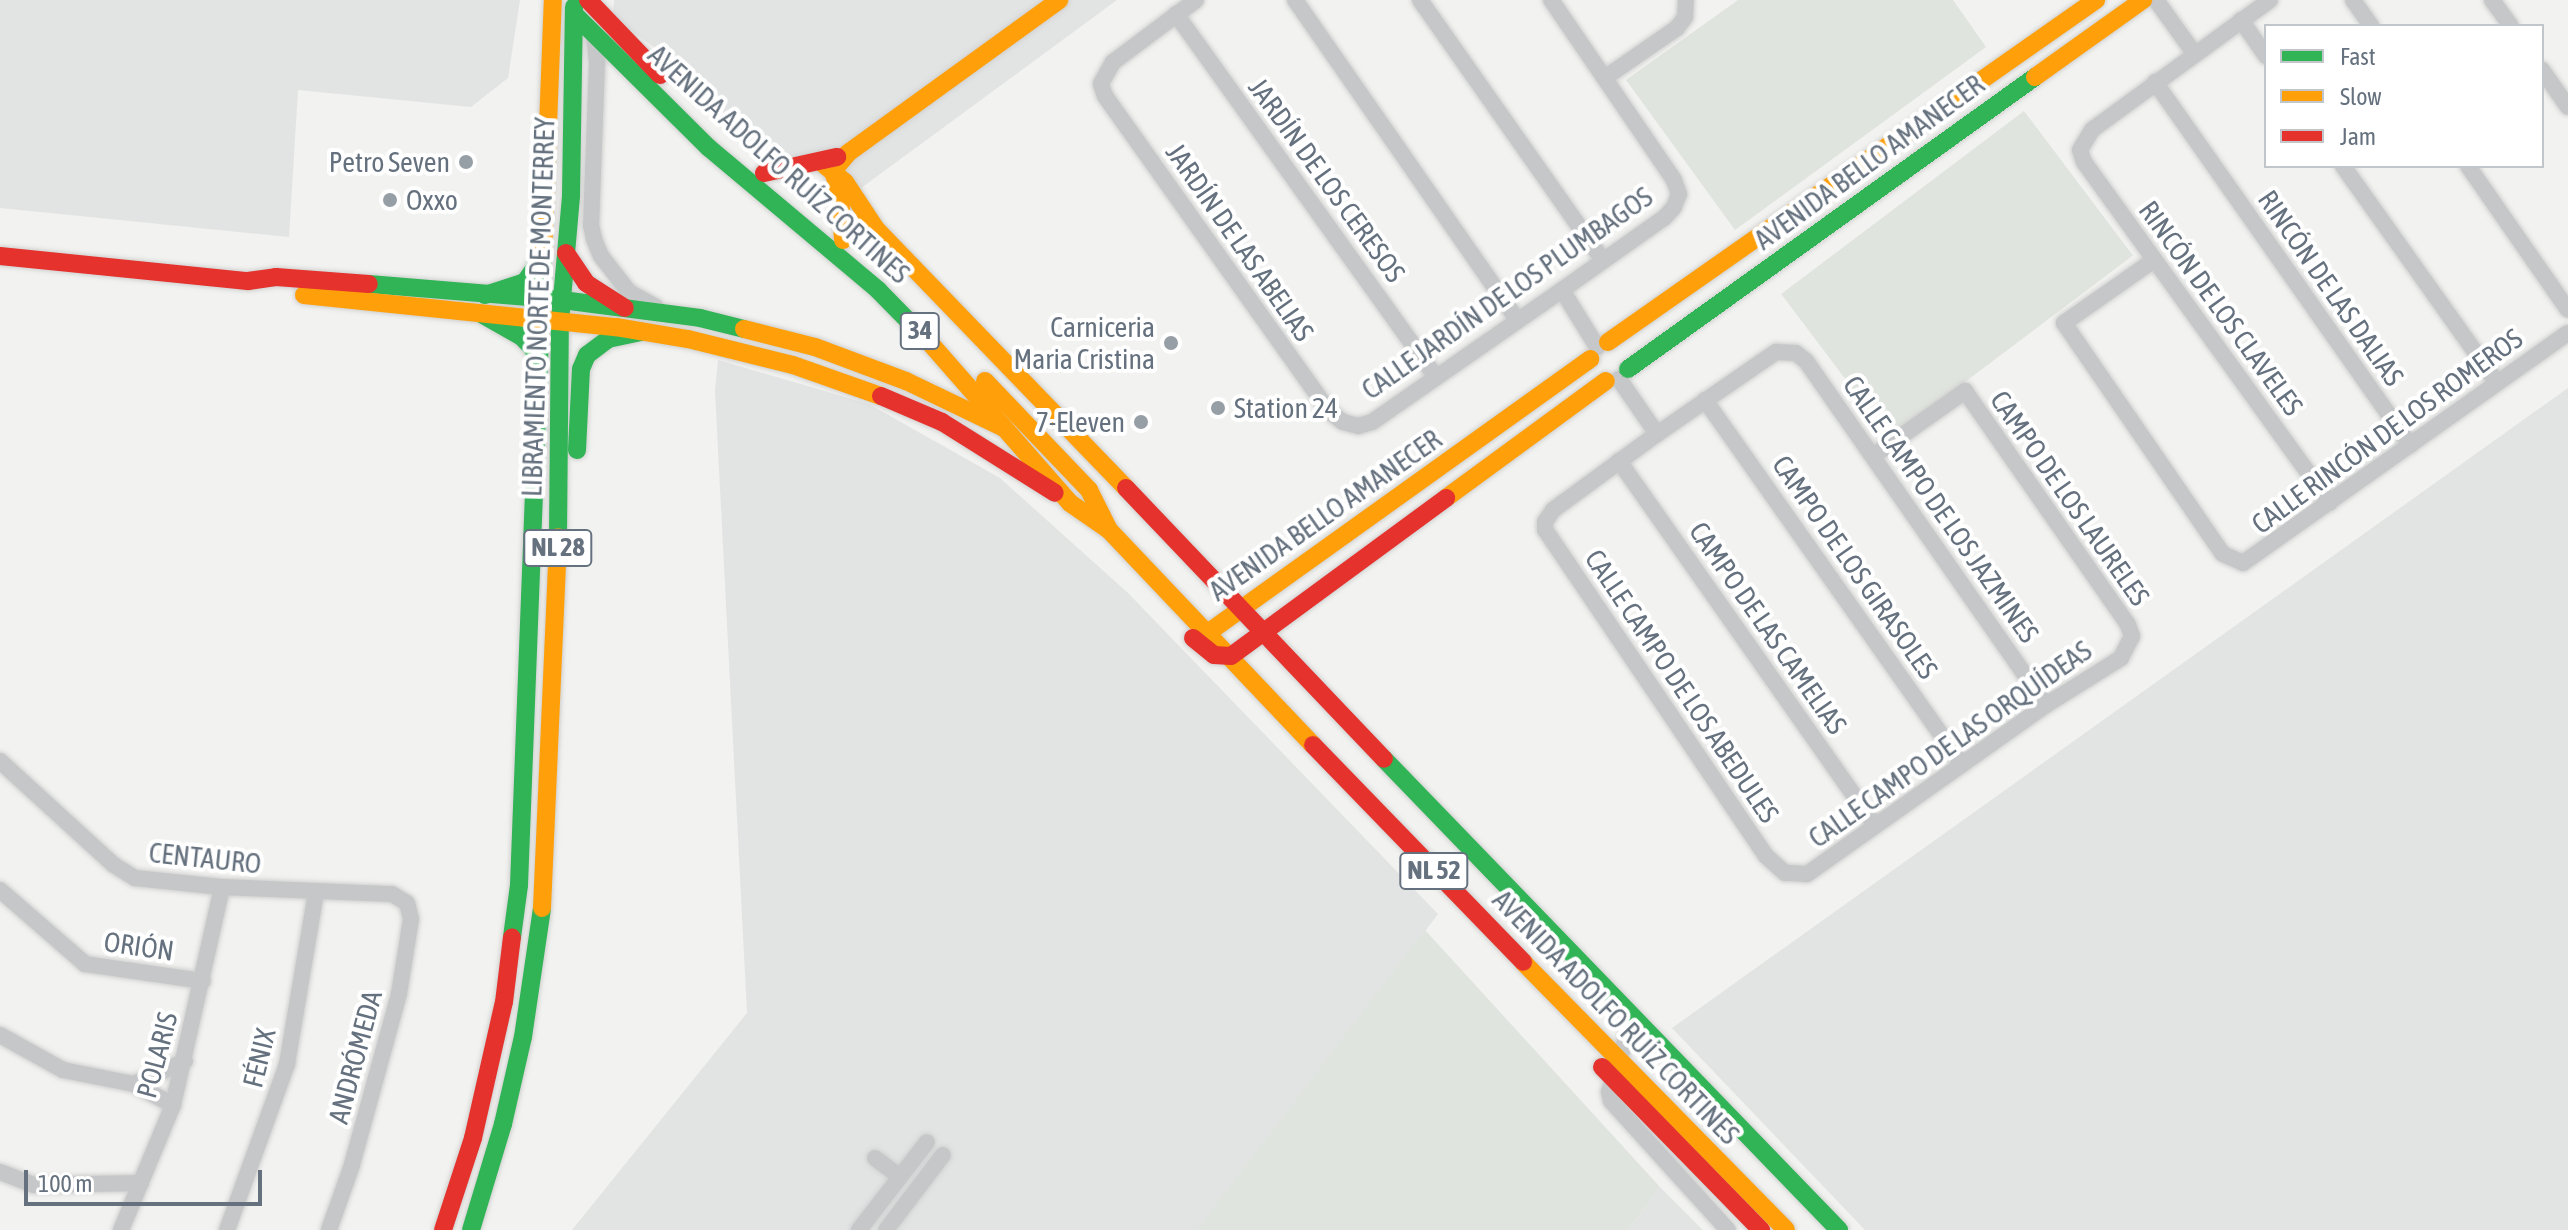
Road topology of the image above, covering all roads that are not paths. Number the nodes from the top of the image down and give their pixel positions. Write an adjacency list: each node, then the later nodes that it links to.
1 (553, 0): 37 (main road)
2 (560, 0): 16 (main road, AVENIDA ADOLFO RUÍZ CORTINES)
3 (1059, 0): 29 (main road)
4 (1196, 0): 17 (street)
5 (1295, 0): 52 (street)
6 (1420, 0): 40 (street)
7 (1551, 0): 25 (street)
8 (1686, 0): 25 (street)
9 (2096, 0): 28 (main road, AVENIDA BELLO AMANECER)
10 (2143, 0): 11 (main road); 33 (main road, AVENIDA BELLO AMANECER)
11 (2154, 0): 22 (street)
12 (2270, 0): 18 (street)
13 (2353, 0): 19 (street)
14 (2492, 0): 20 (street)
15 (592, 2): 21 (street); 34 (main road, AVENIDA ADOLFO RUÍZ CORTINES / 34)
16 (574, 7): 21 (main road, AVENIDA ADOLFO RUÍZ CORTINES / 34); 38 (main road, LIBRAMIENTO NORTE DE MONTERREY / NL 28)
17 (1176, 14): 62 (street, JARDÍN DE LOS CERESOS); 66 (street, JARDÍN DE LAS ABELIAS)
18 (2241, 20): 22 (street); 23 (street)
19 (2370, 24)
20 (2510, 24)
21 (594, 34): 49 (street); 67 (main road, AVENIDA ADOLFO RUÍZ CORTINES / 34)
22 (2194, 53): 26 (street)
23 (2264, 53)
24 (2544, 73): 27 (street)
25 (1606, 77): 40 (street, CALLE JARDÍN DE LOS PLUMBAGOS)
26 (2155, 82): 41 (street, RINCÓN DE LOS CLAVELES); 69 (street, RINCÓN DE LAS DALIAS)
27 (2568, 107)
28 (1888, 145): 30 (main road, AVENIDA BELLO AMANECER); 33 (main road)
29 (827, 167): 34 (main road); 36 (main road); 64 (main road)
30 (1857, 167): 35 (main road); 57 (main road, AVENIDA BELLO AMANECER)
31 (2344, 168): 63 (street)
32 (2469, 168): 48 (street)
33 (1905, 171): 35 (main road, AVENIDA BELLO AMANECER)
34 (764, 173): 36 (main road, AVENIDA ADOLFO RUÍZ CORTINES / 34)
35 (1875, 192): 60 (main road, AVENIDA BELLO AMANECER)
36 (843, 240): 61 (main road, AVENIDA ADOLFO RUÍZ CORTINES / 34)
37 (546, 252): 44 (main road); 45 (main road)
38 (566, 253): 46 (main road, LIBRAMIENTO NORTE DE MONTERREY / NL 28); 47 (main road)
39 (0, 256): 42 (main road, NL 52)
40 (1603, 260): 43 (street, CALLE JARDÍN DE LOS PLUMBAGOS)
41 (2154, 260): 75 (street, RINCÓN DE LOS CLAVELES); 75 (street, CALLE RINCÓN DE LOS ROMEROS)
42 (248, 281): 44 (main road, NL 52); 50 (main road, NL 52)
43 (1562, 290): 52 (street, CALLE JARDÍN DE LOS PLUMBAGOS); 57 (street)
44 (485, 295): 45 (main road, NL 52)
45 (540, 299): 46 (main road, NL 52); 51 (main road)
46 (562, 300): 47 (main road, NL 52); 53 (main road, LIBRAMIENTO NORTE DE MONTERREY / NL 28)
47 (625, 308): 49 (main road, NL 52)
48 (2568, 310)
49 (669, 313): 67 (main road, NL 52)
50 (483, 315): 51 (main road, NL 52); 59 (main road)
51 (540, 320): 53 (main road, NL 52); 59 (main road)
52 (1517, 320): 62 (street, CALLE JARDÍN DE LOS PLUMBAGOS)
53 (560, 322): 54 (main road, NL 52); 58 (main road, LIBRAMIENTO NORTE DE MONTERREY / NL 28)
54 (616, 327): 55 (main road, NL 52); 58 (main road)
55 (642, 332): 74 (main road, NL 52); 84 (main road)
56 (2568, 333): 63 (street, CALLE RINCÓN DE LOS ROMEROS)
57 (1598, 349): 60 (main road); 60 (main road); 73 (main road, AVENIDA BELLO AMANECER)
58 (561, 372): 84 (main road, LIBRAMIENTO NORTE DE MONTERREY / NL 28)
59 (540, 373): 110 (main road)
60 (1618, 376): 68 (street); 76 (main road, AVENIDA BELLO AMANECER)
61 (982, 377): 64 (main road); 71 (main road, AVENIDA ADOLFO RUÍZ CORTINES / 34)
62 (1436, 377): 66 (street, CALLE JARDÍN DE LOS PLUMBAGOS)
63 (2497, 383): 69 (street, CALLE RINCÓN DE LOS ROMEROS)
64 (1035, 397): 80 (main road)
65 (1705, 400): 68 (street); 70 (street, CALLE CAMPO DE LOS JAZMINES); 87 (street, CAMPO DE LOS GIRASOLES)
66 (1358, 426)
67 (1005, 429): 71 (main road, NL 52); 74 (main road, AVENIDA ADOLFO RUÍZ CORTINES / 34)
68 (1657, 434): 72 (street)
69 (2410, 445): 75 (street, CALLE RINCÓN DE LOS ROMEROS)
70 (1873, 456): 82 (street, CAMPO DE LOS LAURELES); 85 (street, CALLE CAMPO DE LOS JAZMINES)
71 (1059, 457): 78 (main road, AVENIDA ADOLFO RUÍZ CORTINES / NL 52)
72 (1619, 461): 88 (street, CAMPO DE LAS CAMELIAS); 91 (street, CALLE CAMPO DE LOS ABEDULES)
73 (1416, 486): 76 (main road); 77 (main road, AVENIDA BELLO AMANECER)
74 (1070, 503): 78 (main road, AVENIDA ADOLFO RUÍZ CORTINES / NL 52); 83 (main road)
75 (2330, 503)
76 (1431, 511): 79 (main road, AVENIDA BELLO AMANECER)
77 (1377, 514): 79 (main road); 80 (main road, AVENIDA BELLO AMANECER)
78 (1109, 530): 83 (main road, AVENIDA ADOLFO RUÍZ CORTINES / NL 52)
79 (1395, 537): 81 (main road, AVENIDA BELLO AMANECER)
80 (1243, 608): 81 (main road); 83 (main road, AVENIDA BELLO AMANECER)
81 (1263, 630): 83 (main road, AVENIDA BELLO AMANECER); 90 (main road)
82 (2132, 636): 85 (street, CALLE CAMPO DE LAS ORQUÍDEAS)
83 (1209, 647): 89 (main road, AVENIDA ADOLFO RUÍZ CORTINES / NL 52); 100 (main road)
84 (554, 652): 116 (main road, LIBRAMIENTO NORTE DE MONTERREY / NL 28)
85 (2046, 705): 87 (street, CALLE CAMPO DE LAS ORQUÍDEAS)
86 (0, 761): 92 (street, CENTAURO)
87 (1962, 764): 88 (street, CALLE CAMPO DE LAS ORQUÍDEAS)
88 (1875, 825): 91 (street, CALLE CAMPO DE LAS ORQUÍDEAS)
89 (1422, 859): 90 (main road); 100 (main road, AVENIDA ADOLFO RUÍZ CORTINES / NL 52)
90 (1480, 861): 97 (main road)
91 (1785, 873)
92 (222, 887): 94 (street, CENTAURO); 96 (street, POLARIS)
93 (0, 890): 96 (street, ORIÓN)
94 (316, 893): 95 (street, CENTAURO); 112 (street, FÉNIX)
95 (401, 897): 113 (street, ANDRÓMEDA)
96 (203, 981): 99 (street, POLARIS)
97 (1633, 1017): 100 (street); 103 (main road)
98 (0, 1035): 101 (street)
99 (185, 1061): 101 (street); 102 (street, POLARIS)
100 (1618, 1067): 103 (main road); 119 (street); 120 (main road); 121 (main road, AVENIDA ADOLFO RUÍZ CORTINES / NL 52)
101 (134, 1084): 102 (street)
102 (173, 1105): 109 (street, POLARIS)
103 (1741, 1127): 122 (main road)
104 (927, 1142): 108 (street)
105 (943, 1155): 118 (street)
106 (875, 1158): 108 (street)
107 (0, 1172): 109 (street)
108 (900, 1177): 117 (street)
109 (141, 1183): 111 (street, POLARIS)
110 (452, 1205): 114 (main road); 115 (main road)
111 (121, 1230)
112 (227, 1230)
113 (329, 1230)
114 (443, 1230)
115 (456, 1230)
116 (471, 1230)
117 (859, 1230)
118 (886, 1230)
119 (1728, 1230)
120 (1761, 1230)
121 (1786, 1230)
122 (1839, 1230)

